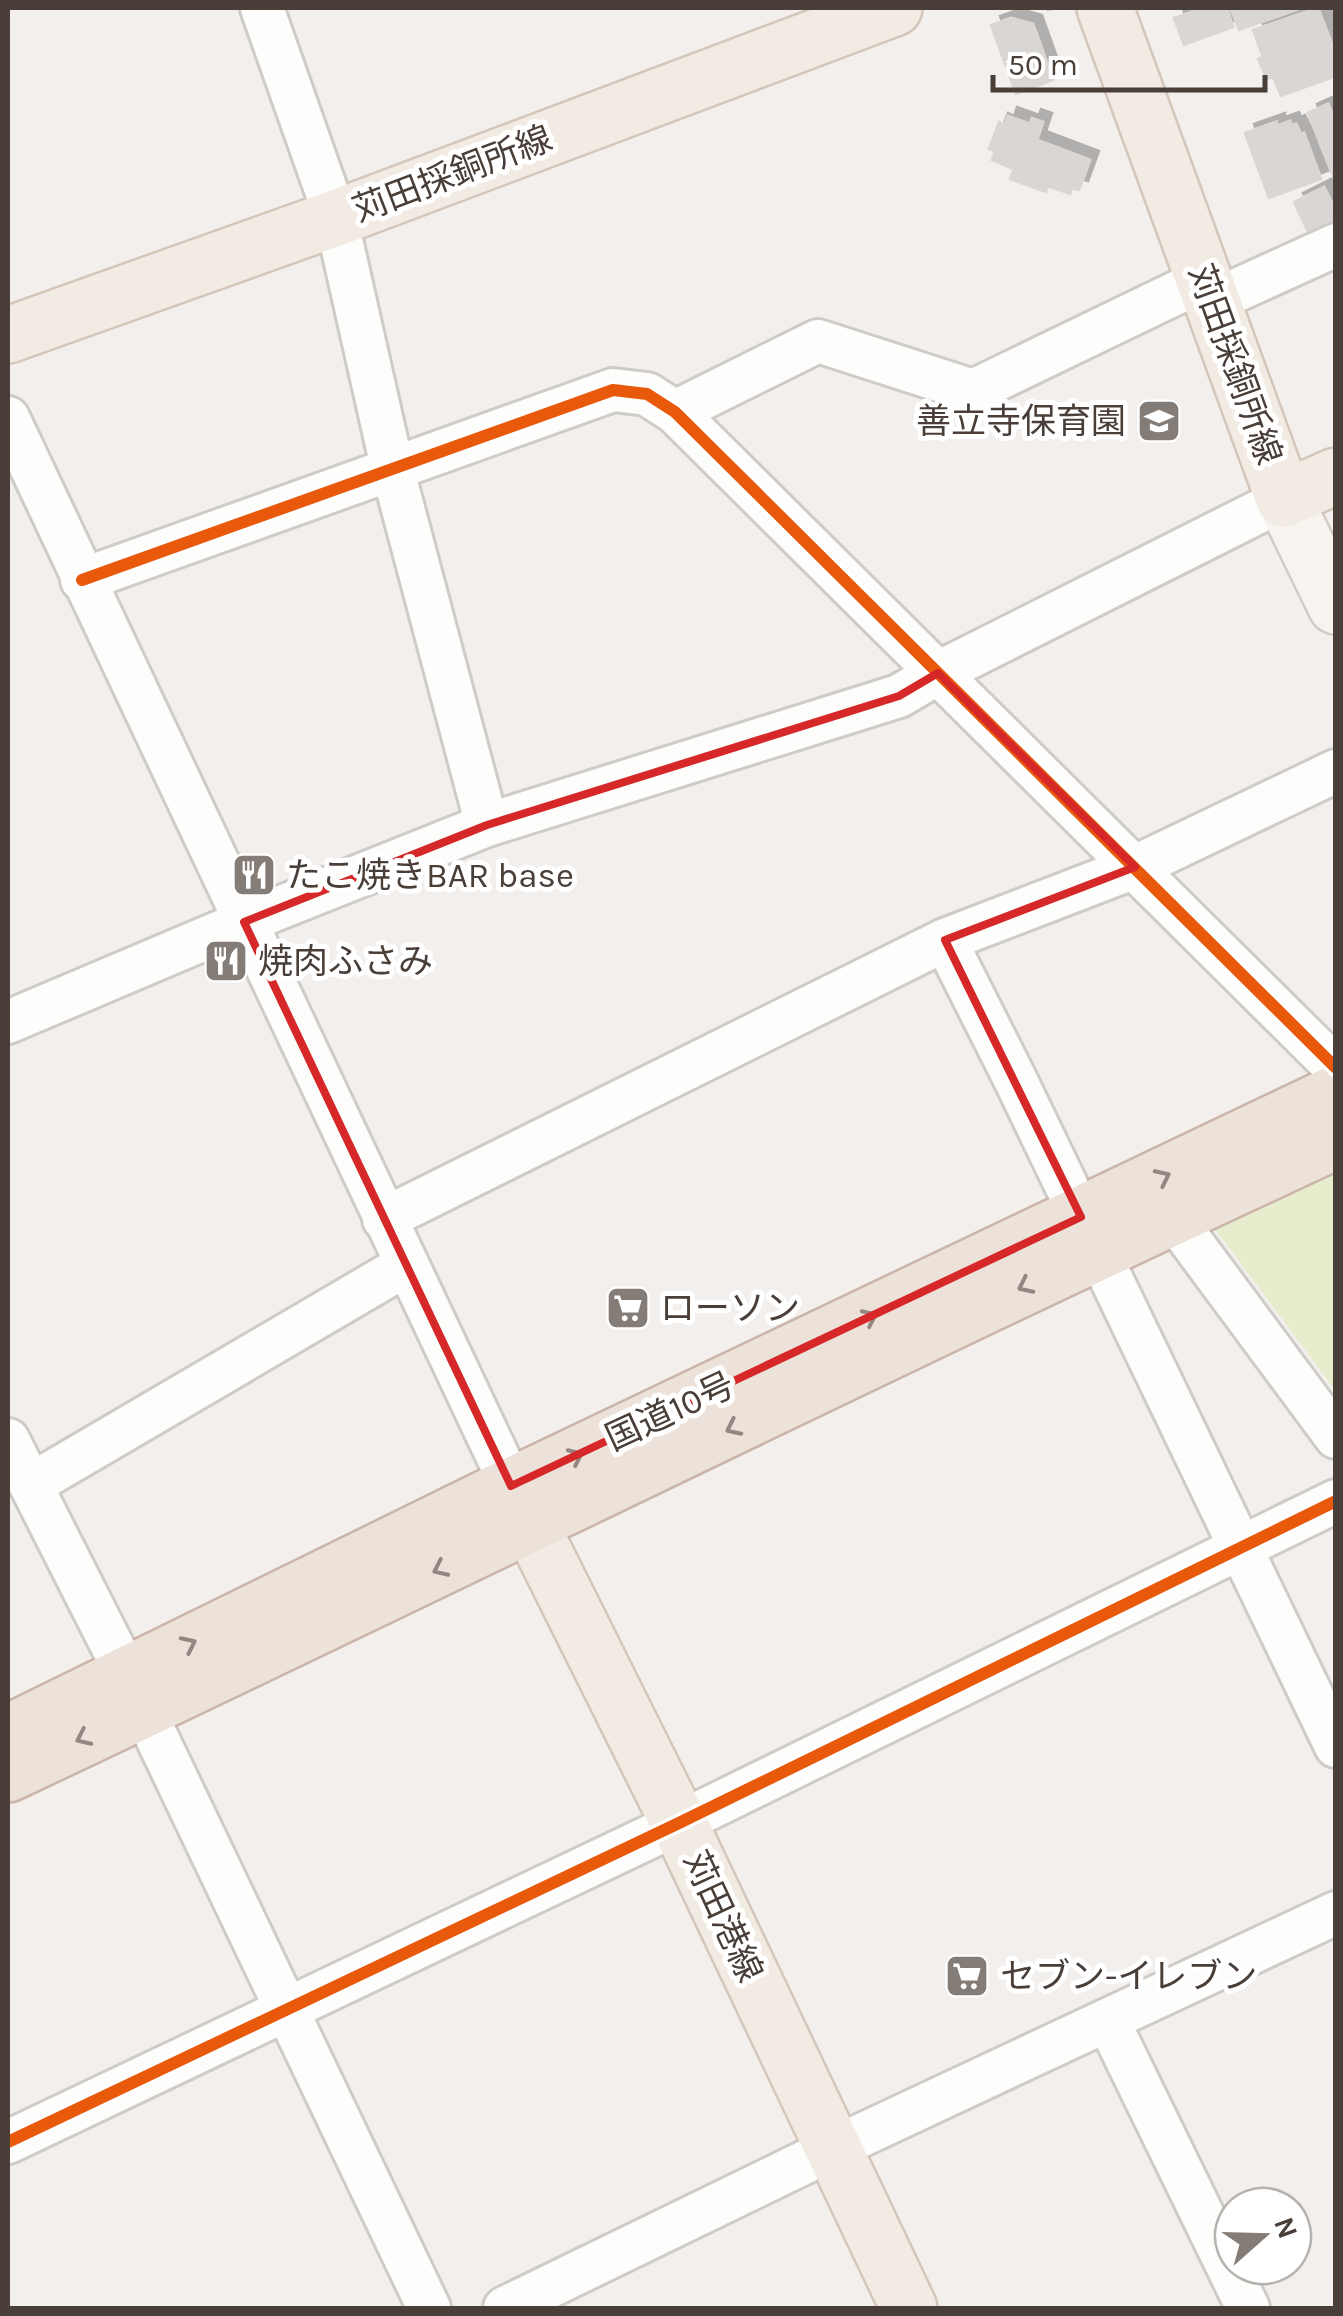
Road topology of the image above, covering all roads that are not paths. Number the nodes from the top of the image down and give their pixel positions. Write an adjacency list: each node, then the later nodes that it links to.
1 (262, 8): 4 (street)
2 (894, 8): 4 (main road, 苅田採銅所線)
3 (1105, 8): 6 (main road, 苅田採銅所線)
4 (336, 218): 7 (main road, 苅田採銅所線); 10 (street)
5 (1336, 246): 6 (street)
6 (1209, 290): 8 (street); 12 (main road, 苅田採銅所線)
7 (8, 336)
8 (675, 412): 10 (street); 15 (street)
9 (8, 418): 13 (street)
10 (393, 471): 13 (street); 17 (street)
11 (1336, 476): 12 (main road, 苅田採銅所線)
12 (1284, 499): 14 (main road); 15 (street)
13 (82, 580): 19 (street)
14 (1336, 606)
15 (938, 673): 17 (street); 18 (street)
16 (1336, 770): 18 (street)
17 (487, 825): 19 (street)
18 (1135, 867): 20 (street); 22 (street)
19 (244, 922): 21 (street); 26 (street)
20 (945, 940): 26 (street); 27 (street)
21 (8, 1022)
22 (1336, 1068)
23 (1336, 1094): 27 (highway, 国道10号, one-way to 23)
24 (1336, 1141): 25 (highway, 国道10号)
25 (1172, 1216): 27 (highway, 国道10号); 29 (street)
26 (384, 1220): 28 (street)
27 (1089, 1234): 33 (highway, 国道10号); 34 (street)
28 (406, 1265): 31 (street); 33 (street)
29 (1336, 1437)
30 (8, 1440): 31 (street)
31 (32, 1484): 35 (street)
32 (1336, 1501): 34 (street)
33 (521, 1506): 35 (highway, 国道10号); 39 (main road, 苅田港線)
34 (1242, 1548): 37 (street); 39 (street)
35 (135, 1692): 36 (highway, 国道10号); 38 (highway, 国道10号, one-way to 38); 41 (street)
36 (8, 1734)
37 (1336, 1746)
38 (8, 1774)
39 (679, 1824): 41 (street); 44 (main road, 苅田港線)
40 (1336, 1913): 42 (street)
41 (286, 2008): 43 (street); 45 (street)
42 (1108, 2022): 44 (street); 48 (street)
43 (8, 2142)
44 (832, 2150): 46 (street); 47 (main road, 苅田港線)
45 (428, 2308)
46 (505, 2308)
47 (909, 2308)
48 (1248, 2308)

